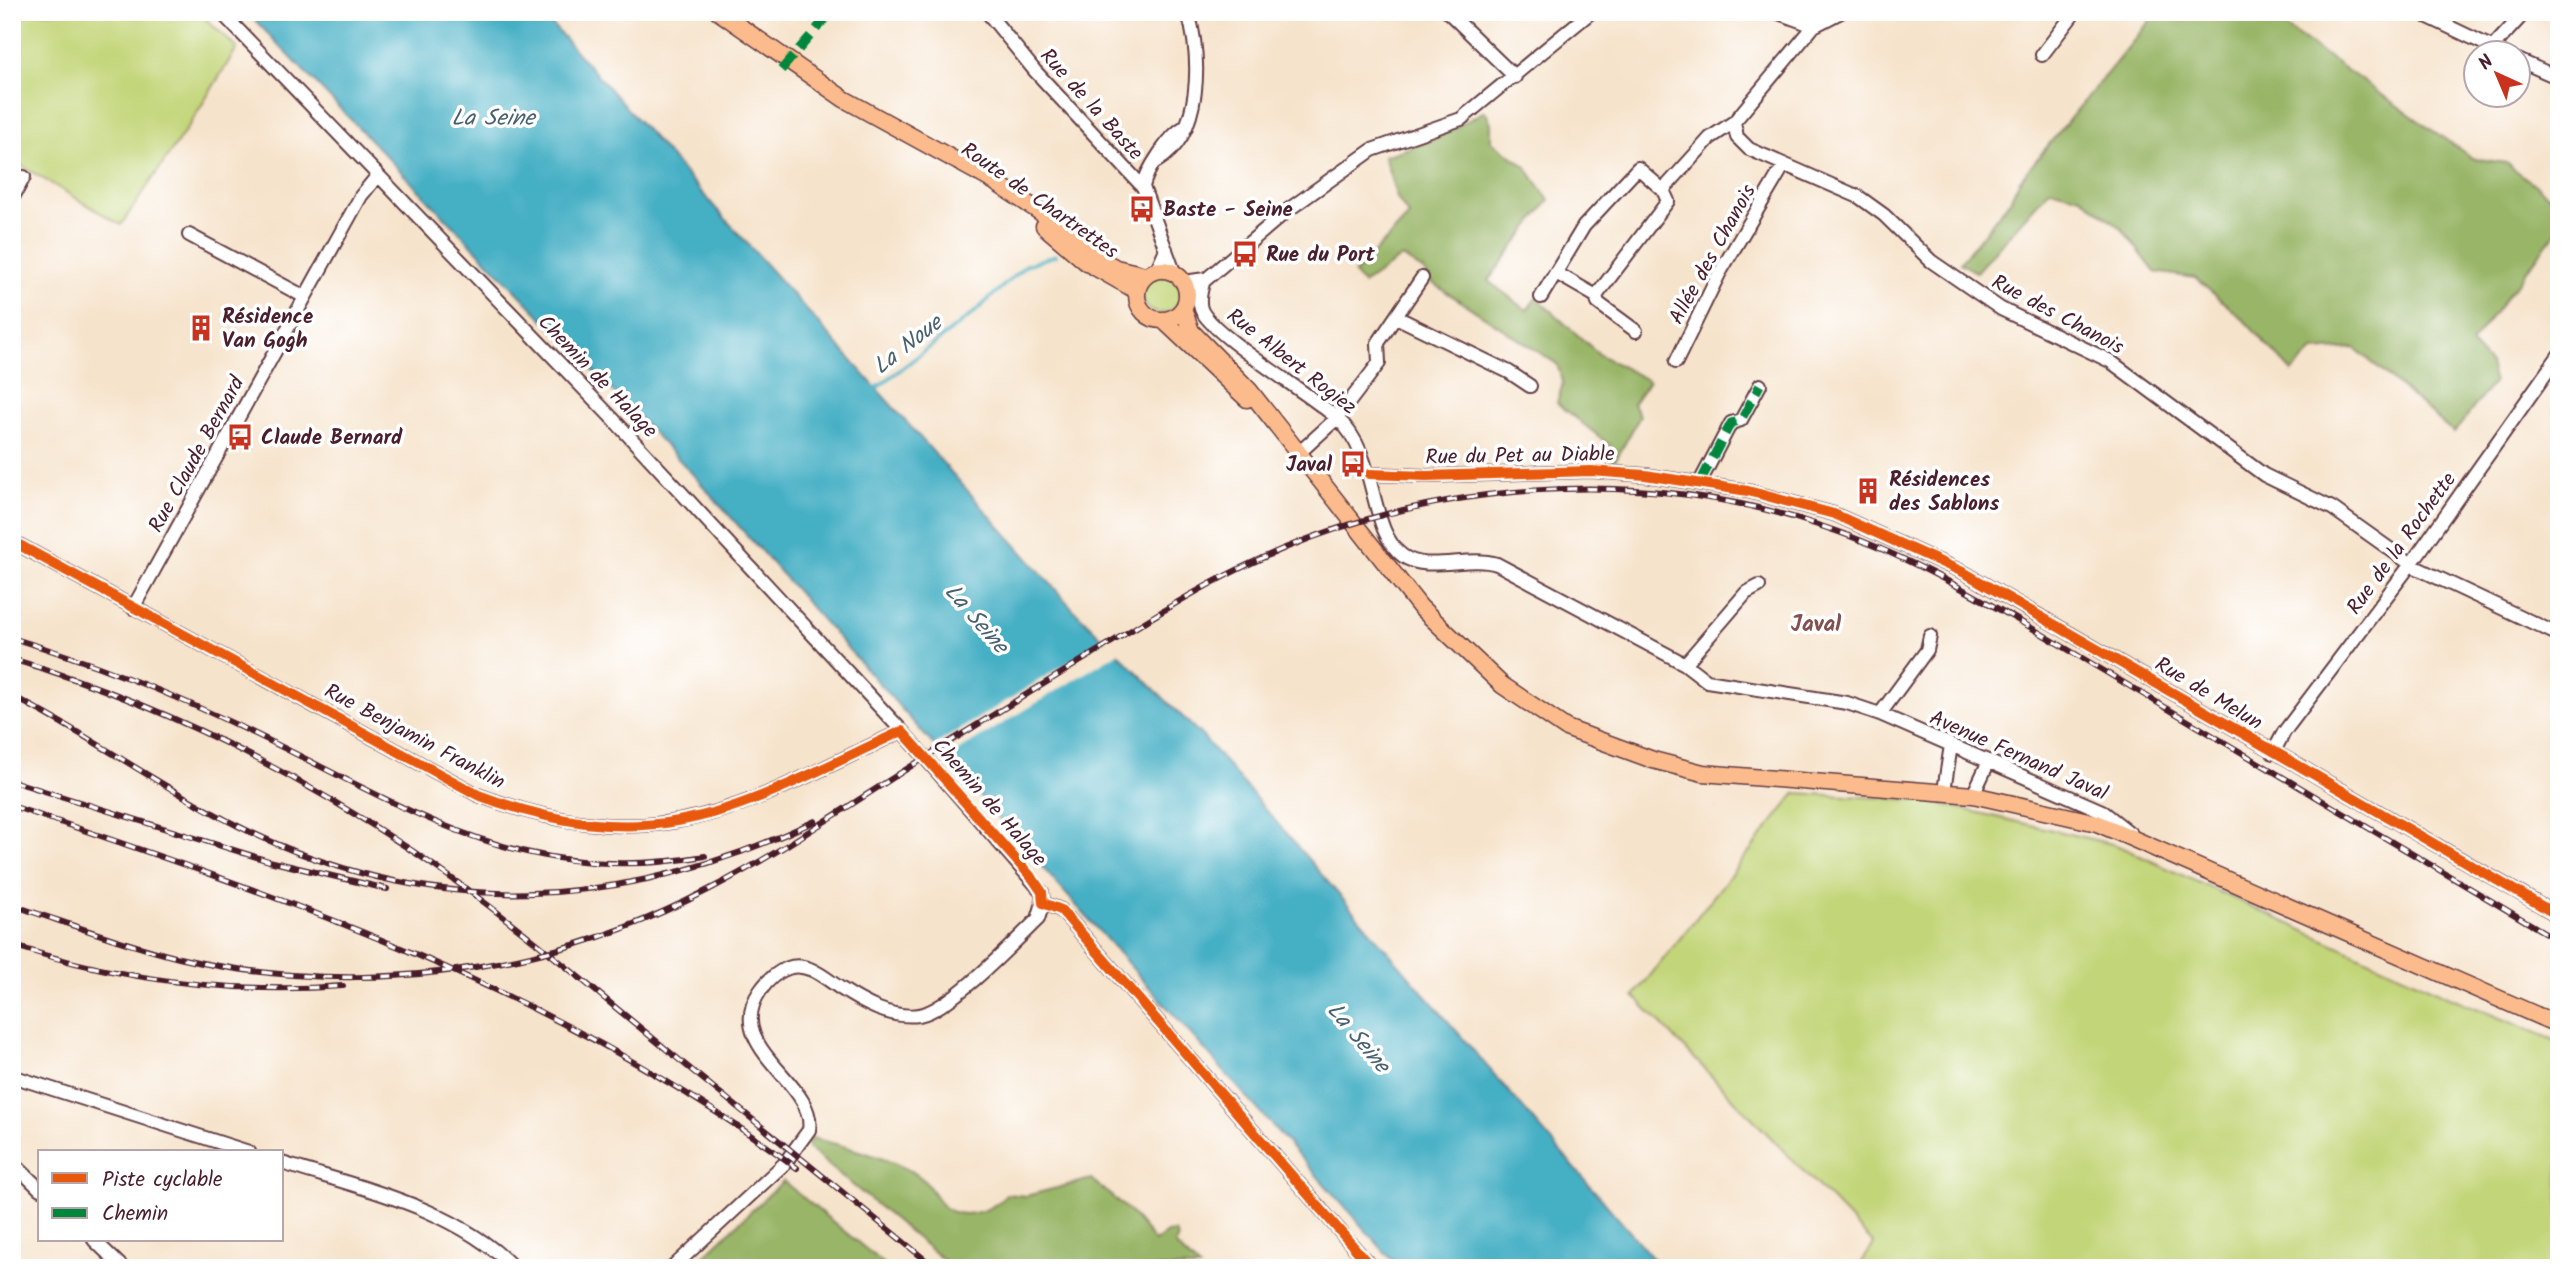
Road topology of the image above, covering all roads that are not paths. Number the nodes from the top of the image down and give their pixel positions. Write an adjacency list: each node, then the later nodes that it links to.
1 (221, 12): 22 (street, Chemin de Halage)
2 (719, 12): 20 (main road, Route de Chartrettes)
3 (987, 12): 24 (street, Rue de la Baste)
4 (1188, 12): 24 (street)
5 (1448, 12): 17 (street)
6 (1591, 12): 17 (street)
7 (1776, 12): 12 (street)
8 (1841, 12): 12 (street)
9 (2075, 12): 15 (street)
10 (2418, 12): 13 (street)
11 (2525, 12): 14 (street)
12 (1814, 26): 19 (street)
13 (2472, 38)
14 (2506, 38)
15 (2042, 55)
16 (2532, 66): 18 (street)
17 (1515, 77): 33 (street)
18 (2559, 78)
19 (1734, 122): 21 (street, Rue des Chanois); 25 (street)
20 (921, 142): 29 (main road, Route de Chartrettes); 34 (main road, Route de Chartrettes)
21 (1784, 165): 43 (street, Allée des Chanois); 53 (street, Rue des Chanois)
22 (378, 175): 36 (street, Rue Claude Bernard); 61 (street, Chemin de Halage)
23 (24, 177): 26 (street)
24 (1143, 187): 28 (street)
25 (1663, 190): 30 (street); 35 (street)
26 (12, 199)
27 (189, 235): 36 (street)
28 (1166, 249): 29 (street); 31 (street)
29 (1151, 272): 31 (main road); 34 (main road)
30 (1556, 272): 35 (street); 37 (street)
31 (1179, 277): 33 (street); 38 (main road)
32 (1422, 278): 39 (street)
33 (1206, 280): 38 (street); 47 (street, Rue Albert Rogiez)
34 (1136, 291): 40 (main road)
35 (1596, 296): 41 (street)
36 (305, 297): 55 (street, Rue Claude Bernard)
37 (1541, 297)
38 (1184, 306): 40 (main road); 46 (main road)
39 (1396, 317): 45 (street); 47 (street)
40 (1163, 320): 46 (main road)
41 (1636, 331)
42 (2559, 355): 53 (street, Rue de la Rochette)
43 (1676, 362)
44 (1760, 384): 50 (street)
45 (1530, 386)
46 (1266, 412): 48 (main road)
47 (1337, 418): 48 (street); 49 (street, Rue Albert Rogiez)
48 (1300, 453): 65 (main road)
49 (1370, 474): 50 (street, Rue du Pet au Diable); 58 (street, Rue Albert Rogiez)
50 (1700, 482): 51 (street, Rue du Pet au Diable)
51 (1835, 514): 63 (street, Rue de Melun)
52 (12, 541): 55 (street, Rue Benjamin Franklin)
53 (2411, 564): 56 (street, Rue des Chanois); 63 (street, Rue de la Rochette)
54 (1759, 586): 59 (street)
55 (133, 608): 61 (street, Rue Benjamin Franklin)
56 (2559, 635)
57 (1930, 636): 60 (street)
58 (1661, 651): 59 (street, Avenue Fernand Javal)
59 (1685, 664): 60 (street, Avenue Fernand Javal)
60 (1880, 714): 62 (street, Avenue Fernand Javal)
61 (902, 731): 68 (street, Chemin de Halage)
62 (1951, 745): 64 (street, Avenue Fernand Javal); 65 (street)
63 (2273, 753): 69 (street, Rue de Melun)
64 (1989, 761): 66 (street); 67 (street, Avenue Fernand Javal)
65 (1944, 792): 66 (main road)
66 (1973, 795): 67 (main road)
67 (2137, 838): 70 (main road)
68 (1043, 902): 79 (street); 80 (street)
69 (2559, 916)
70 (2559, 1025)
71 (12, 1076): 72 (street)
72 (243, 1150)
73 (12, 1162): 75 (street)
74 (284, 1164): 78 (street)
75 (38, 1187)
76 (96, 1242): 77 (street)
77 (123, 1268)
78 (514, 1268)
79 (672, 1268)
80 (1372, 1268)

